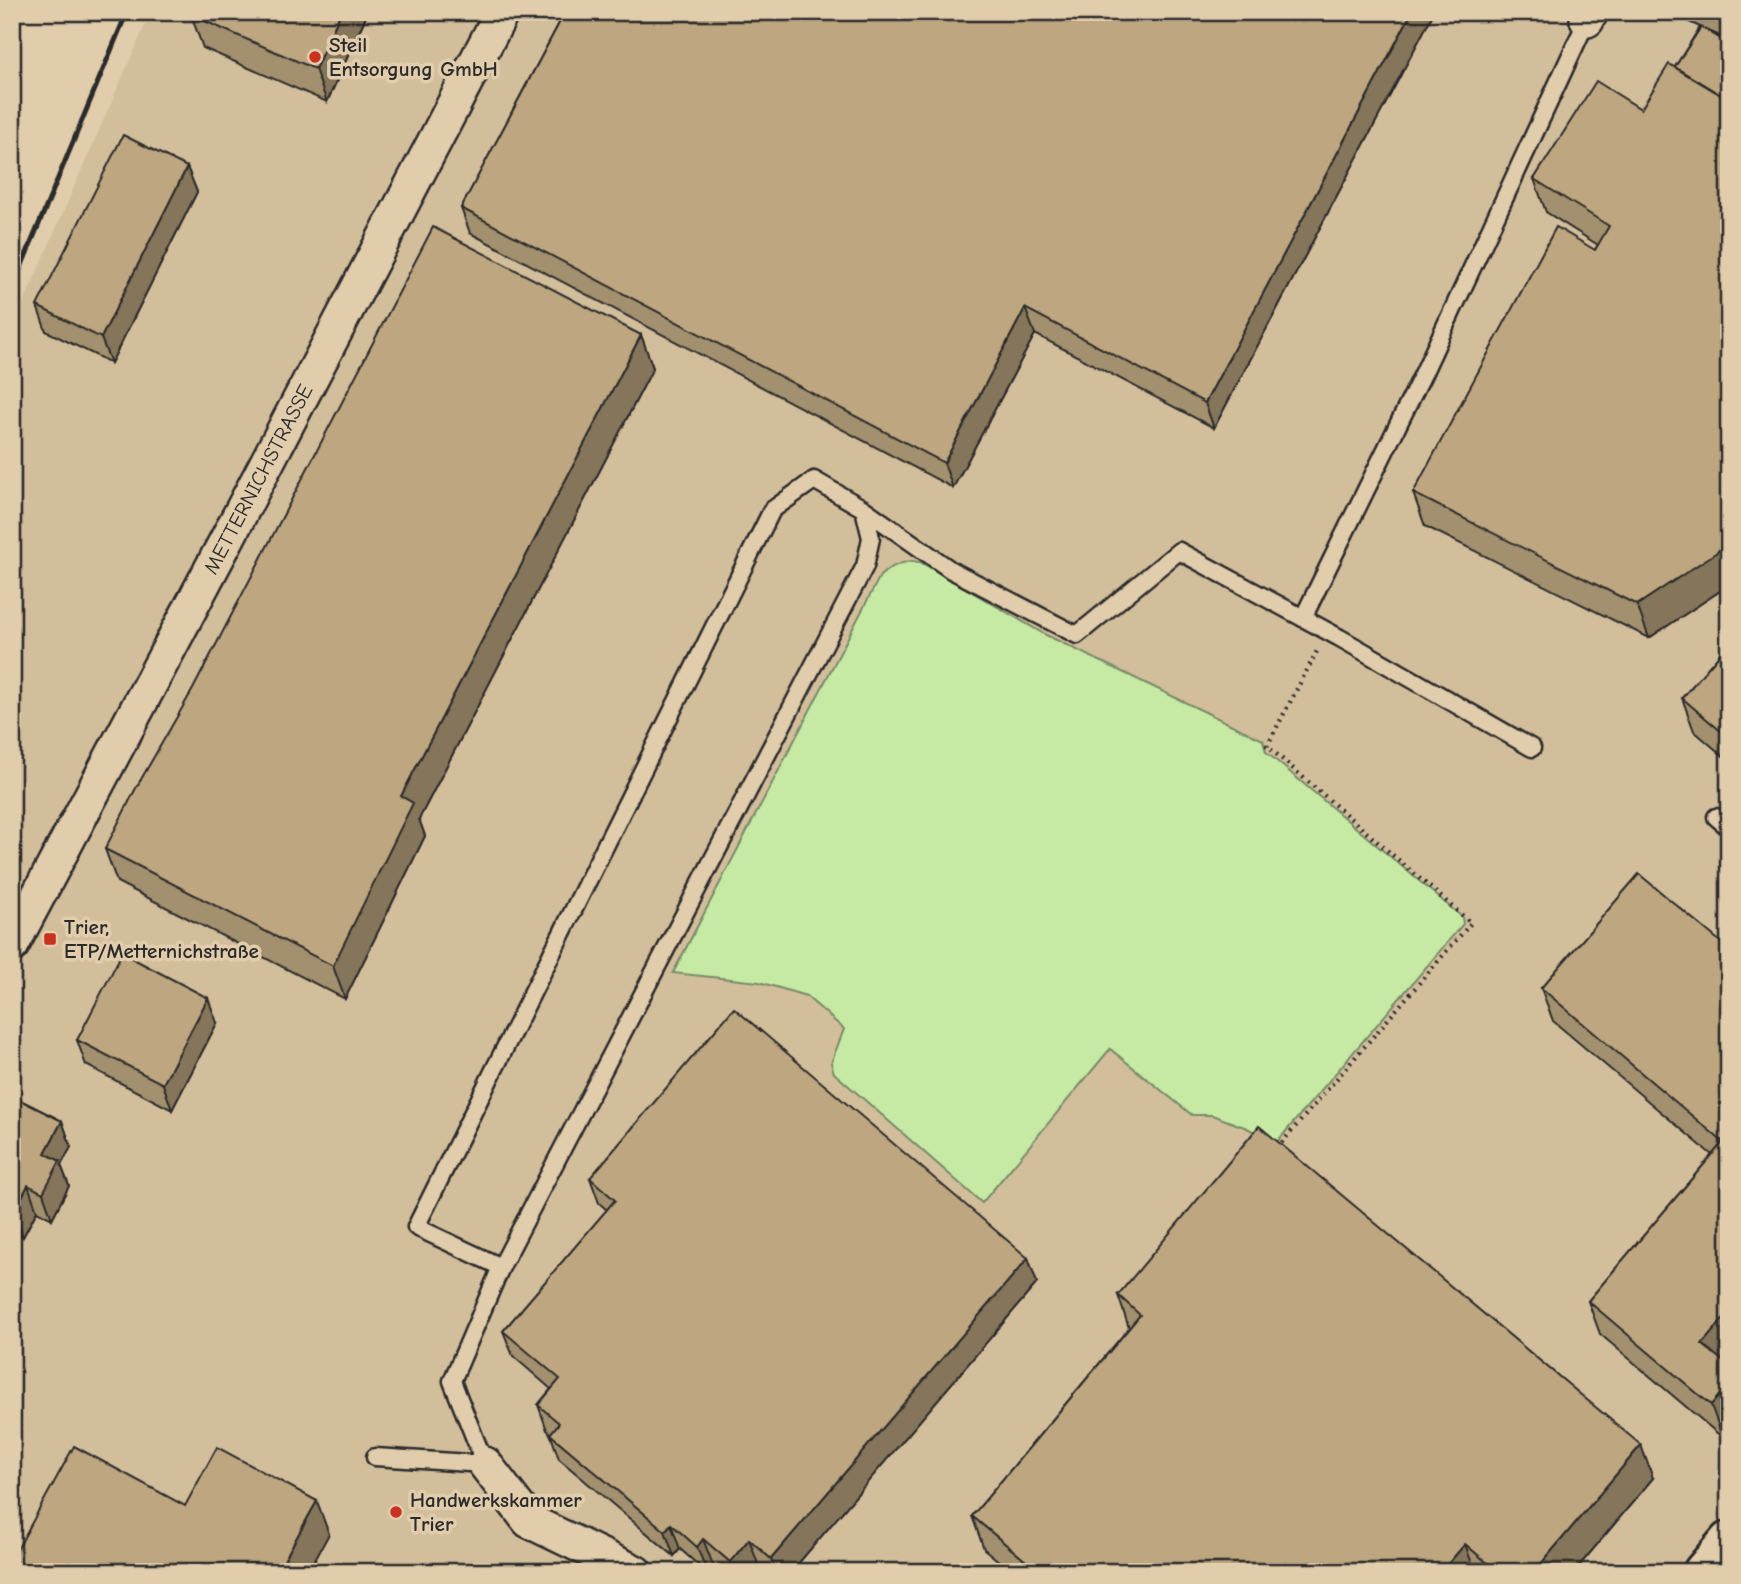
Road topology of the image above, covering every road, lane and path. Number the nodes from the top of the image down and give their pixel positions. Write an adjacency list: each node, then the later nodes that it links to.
1 (502, 12): 7 (street, METTERNICHSTRASSE)
2 (1589, 16): 4 (lane)
3 (864, 509): 4 (lane); 9 (lane); 9 (lane)
4 (1303, 618): 5 (lane)
5 (1328, 631): 6 (lane); 8 (path)
6 (1532, 748)
7 (12, 945)
8 (1276, 1149)
9 (501, 1267): 11 (lane)
10 (375, 1457): 11 (lane)
11 (485, 1464): 13 (street)
12 (1729, 1541): 14 (main road)
13 (635, 1572)
14 (1703, 1572)

